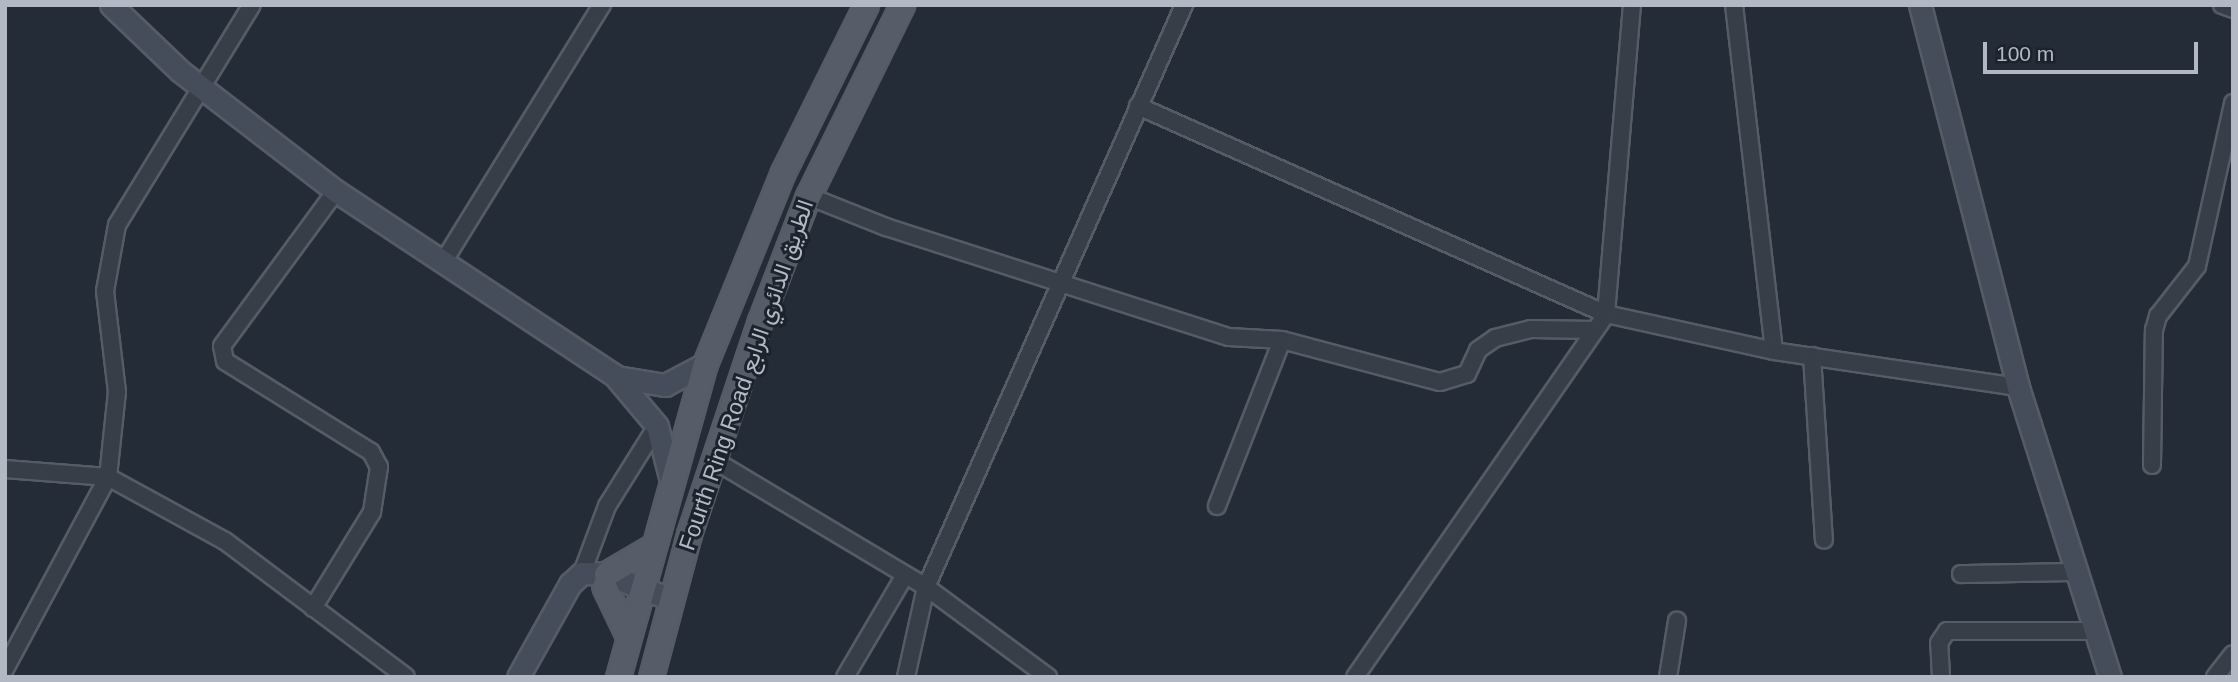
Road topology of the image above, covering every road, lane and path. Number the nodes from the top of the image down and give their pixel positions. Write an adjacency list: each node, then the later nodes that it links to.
1 (111, 5): 12 (street)
2 (252, 5): 12 (street)
3 (602, 5): 17 (street)
4 (866, 5): 24 (main road)
5 (902, 5): 16 (main road, Fourth Ring Road الطريق الدائري الرابع)
6 (1184, 5): 14 (street)
7 (1632, 5): 19 (street)
8 (1734, 5): 22 (street)
9 (1920, 5): 26 (street)
10 (2221, 5): 11 (street)
11 (2233, 9)
12 (199, 86): 15 (street); 31 (street)
13 (2233, 103): 29 (street)
14 (1138, 106): 18 (street); 19 (street)
15 (336, 191): 17 (street); 43 (street)
16 (808, 196): 18 (street); 28 (main road, Fourth Ring Road الطريق الدائري الرابع)
17 (445, 259): 25 (street)
18 (1061, 283): 21 (street); 40 (street)
19 (1606, 314): 20 (street); 22 (street)
20 (1595, 330): 21 (street); 56 (street)
21 (1282, 340): 33 (street)
22 (1774, 351): 23 (street)
23 (1812, 356): 26 (street); 34 (street)
24 (705, 364): 25 (street); 32 (main road)
25 (615, 376): 27 (street)
26 (2018, 387): 36 (street)
27 (657, 426): 32 (street); 39 (street)
28 (712, 459): 38 (street); 42 (main road, Fourth Ring Road الطريق الدائري الرابع)
29 (2152, 465)
30 (5, 469): 31 (street)
31 (108, 477): 43 (street); 48 (street)
32 (670, 477): 35 (main road)
33 (1217, 506)
34 (1824, 540)
35 (650, 548): 39 (main road); 41 (main road)
36 (2077, 572): 37 (street); 45 (street)
37 (1961, 574)
38 (905, 575): 40 (street); 53 (street)
39 (596, 577): 41 (street); 46 (main road); 50 (street)
40 (926, 587): 54 (street); 55 (street)
41 (639, 594): 42 (street); 46 (main road)
42 (668, 605): 52 (main road, Fourth Ring Road الطريق الدائري الرابع)
43 (313, 608): 49 (street)
44 (1677, 621): 57 (street)
45 (2096, 631): 58 (street); 59 (street)
46 (628, 636): 51 (main road)
47 (2233, 654): 60 (street)
48 (5, 669)
49 (406, 677)
50 (518, 677)
51 (618, 677)
52 (651, 677)
53 (845, 677)
54 (906, 677)
55 (1048, 677)
56 (1355, 677)
57 (1668, 677)
58 (1941, 677)
59 (2110, 677)
60 (2215, 677)

